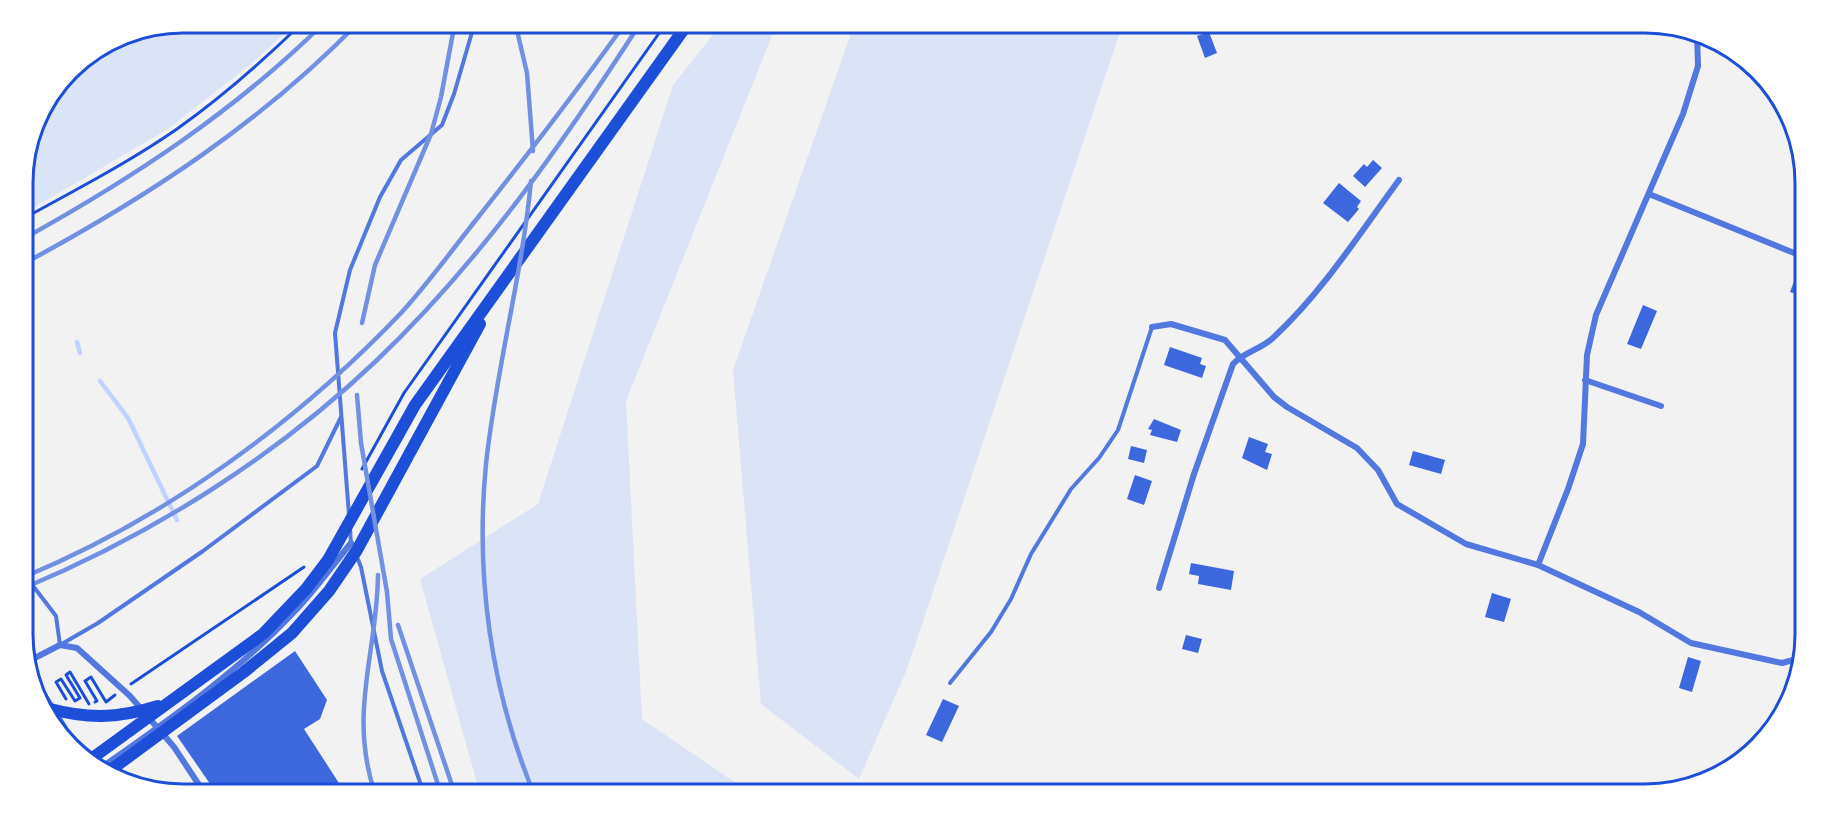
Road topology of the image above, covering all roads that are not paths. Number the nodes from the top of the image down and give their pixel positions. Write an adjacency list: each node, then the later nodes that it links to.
1 (471, 33): 12 (lane)
2 (681, 33): 7 (main road)
3 (1697, 42): 5 (street)
4 (1399, 180): 9 (street)
5 (1649, 194): 6 (street); 10 (street)
6 (1795, 253)
7 (493, 299): 21 (main road); 28 (main road)
8 (1152, 327): 9 (street); 20 (lane)
9 (1240, 356): 14 (street); 16 (street)
10 (1585, 380): 11 (street); 14 (street)
11 (1661, 405)
12 (342, 417): 13 (lane); 17 (lane)
13 (351, 543): 23 (street); 30 (lane)
14 (1538, 565): 19 (street)
15 (33, 586): 17 (lane)
16 (1160, 588)
17 (60, 645): 18 (street); 23 (street)
18 (35, 658)
19 (1792, 660)
20 (950, 683)
21 (168, 703): 22 (main road); 24 (main road)
22 (53, 709)
23 (158, 728): 27 (street); 29 (street)
24 (114, 743): 25 (main road); 26 (main road)
25 (93, 753)
26 (96, 756)
27 (107, 763)
28 (114, 767)
29 (197, 784)
30 (421, 784)

